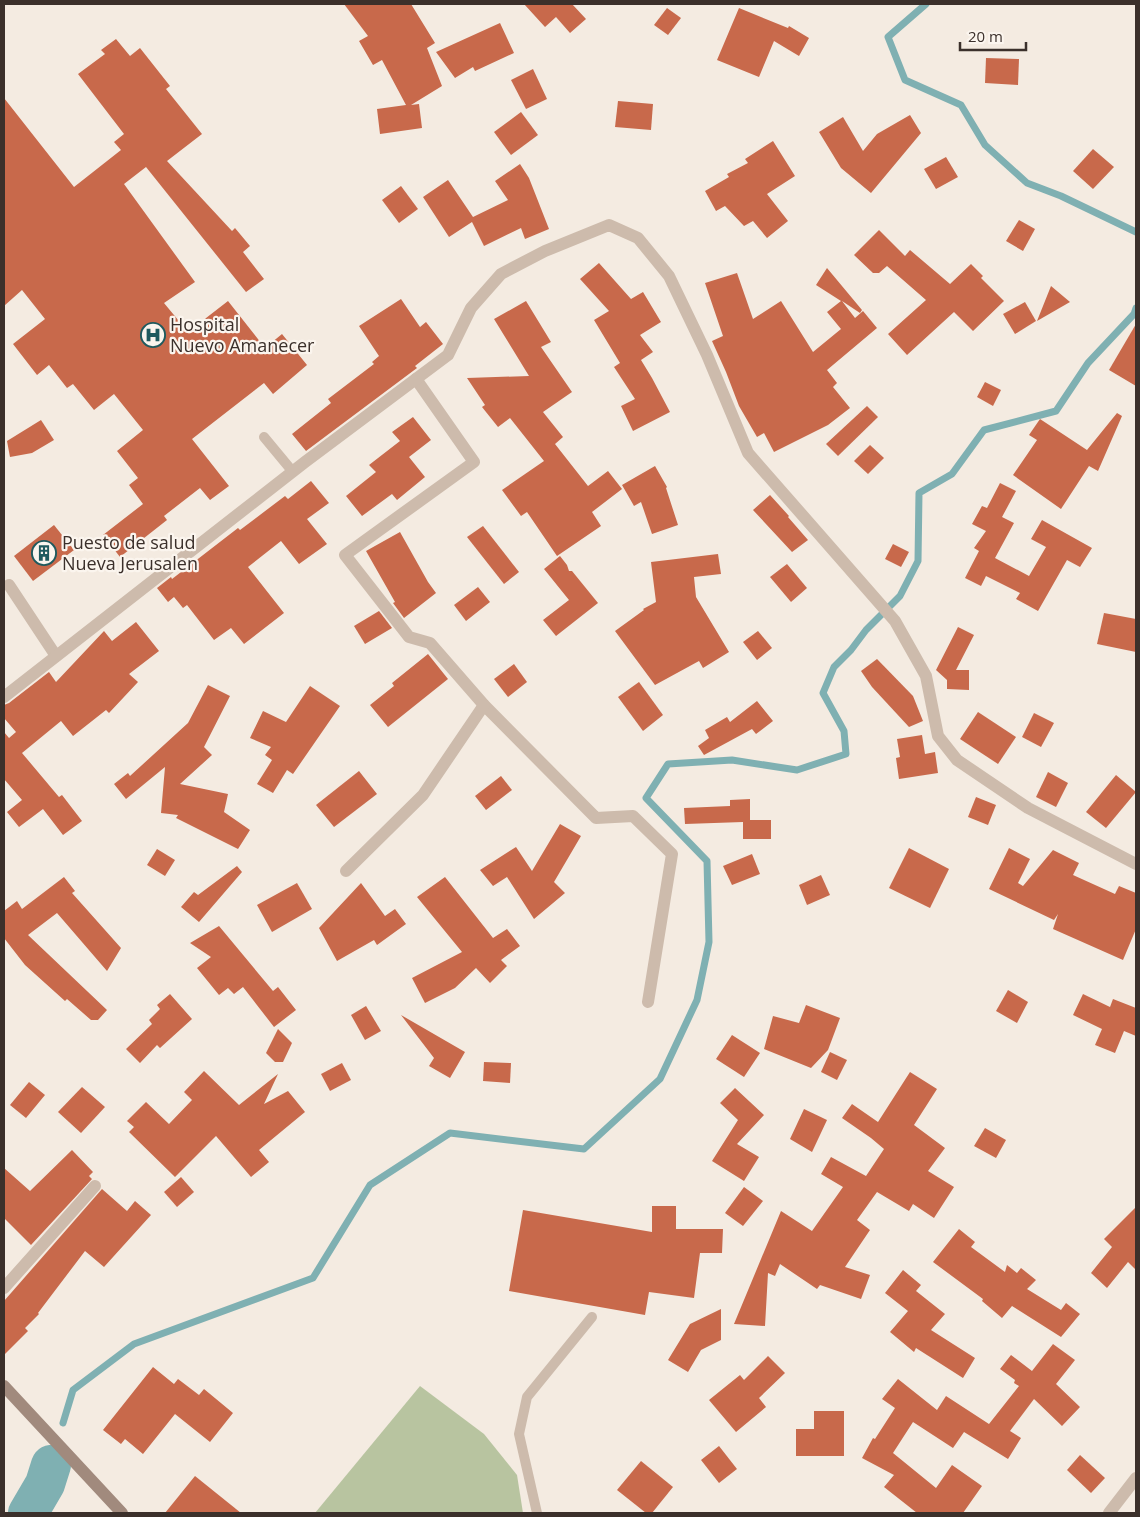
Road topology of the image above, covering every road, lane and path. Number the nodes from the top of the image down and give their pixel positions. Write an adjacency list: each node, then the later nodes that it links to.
1 (416, 379): 3 (street); 7 (street); 8 (street)
2 (264, 437): 3 (lane)
3 (293, 472): 5 (street)
4 (9, 585): 5 (street)
5 (56, 656): 6 (street)
6 (4, 697)
7 (484, 705): 9 (street); 10 (street)
8 (1136, 864)
9 (346, 871)
10 (648, 1002)
11 (95, 1186): 12 (street)
12 (4, 1288)
13 (592, 1317): 17 (lane)
14 (4, 1386): 16 (main road)
15 (1136, 1478): 18 (street)
16 (122, 1513)
17 (537, 1513)
18 (1109, 1513)

